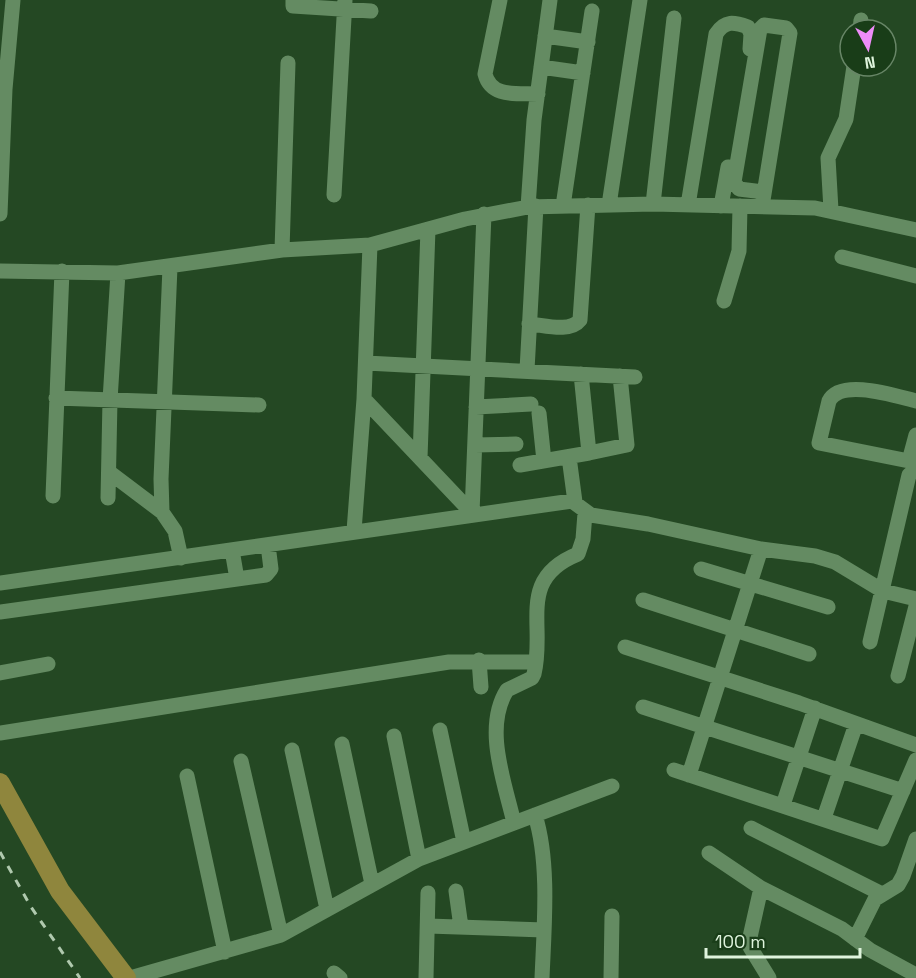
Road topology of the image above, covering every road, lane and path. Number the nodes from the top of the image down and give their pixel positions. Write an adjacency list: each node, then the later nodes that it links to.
1 (13, 0): 28 (street)
2 (293, 0): 6 (street)
3 (500, 0): 16 (street)
4 (550, 0): 10 (street)
5 (640, 0): 21 (street)
6 (345, 4): 7 (street); 17 (street)
7 (372, 10)
8 (592, 11): 11 (street)
9 (674, 18): 19 (street)
10 (545, 36): 11 (street); 13 (street)
11 (588, 42): 14 (street)
12 (288, 63): 33 (street)
13 (541, 67): 14 (street); 16 (street)
14 (583, 73): 24 (street)
15 (852, 78): 27 (street)
16 (538, 94): 23 (street)
17 (334, 195)
18 (763, 199): 18 (street); 26 (street); 27 (street)
19 (653, 204): 21 (street); 22 (street)
20 (588, 205): 21 (street); 24 (street); 41 (street)
21 (609, 205)
22 (688, 205): 25 (street); 25 (street)
23 (532, 206): 24 (street); 29 (street); 41 (street)
24 (563, 206)
25 (721, 206): 26 (street)
26 (740, 206): 40 (street)
27 (831, 210): 31 (street)
28 (0, 213)
29 (484, 214): 30 (street); 44 (street)
30 (428, 229): 32 (street); 43 (street)
31 (916, 230)
32 (370, 244): 33 (street); 42 (street)
33 (282, 250): 35 (street)
34 (842, 257): 39 (street)
35 (170, 267): 38 (street); 50 (street)
36 (0, 271): 37 (street)
37 (62, 271): 38 (street); 47 (street)
38 (118, 273): 48 (street)
39 (916, 276)
40 (724, 301)
41 (529, 324): 45 (street)
42 (366, 363): 43 (street); 49 (street)
43 (425, 365): 44 (street); 59 (street)
44 (478, 368): 45 (street); 53 (street)
45 (527, 370): 46 (street)
46 (581, 374): 57 (street); 57 (street)
47 (56, 398): 48 (street); 64 (street)
48 (110, 399): 50 (street); 63 (street)
49 (364, 399): 59 (street); 69 (street)
50 (164, 401): 52 (street); 67 (street)
51 (916, 401): 54 (street)
52 (260, 405)
53 (476, 406): 56 (street); 60 (street)
54 (916, 435)
55 (516, 444): 56 (street)
56 (475, 445): 68 (street)
57 (589, 453): 58 (street)
58 (569, 456): 60 (street); 66 (street)
59 (420, 458): 68 (street)
60 (544, 461): 61 (street)
61 (520, 465)
62 (916, 469): 78 (street)
63 (109, 472): 65 (street); 67 (street)
64 (53, 496)
65 (108, 498)
66 (580, 507): 68 (street); 71 (street); 89 (street)
67 (162, 512): 73 (street)
68 (472, 513): 69 (street)
69 (354, 531): 70 (street)
70 (268, 544): 72 (street); 75 (street)
71 (761, 549): 76 (street); 78 (street)
72 (232, 550): 73 (street); 75 (street)
73 (182, 558): 77 (street)
74 (701, 569): 76 (street)
75 (237, 579): 83 (street)
76 (750, 582): 82 (street); 84 (street)
77 (0, 583)
78 (883, 591): 80 (street); 85 (street)
79 (643, 600): 84 (street)
80 (916, 600)
81 (916, 606): 92 (street)
82 (828, 607)
83 (0, 612)
84 (735, 630): 87 (street); 93 (street)
85 (870, 642)
86 (625, 647): 93 (street)
87 (809, 654)
88 (479, 660): 89 (street); 94 (street); 100 (street)
89 (536, 662): 117 (street)
90 (48, 664): 91 (street)
91 (0, 673)
92 (898, 676)
93 (720, 679): 96 (street); 98 (street)
94 (481, 687)
95 (643, 707): 98 (street)
96 (815, 708): 97 (street); 105 (street)
97 (856, 724): 103 (street); 109 (street)
98 (704, 725): 105 (street); 110 (street)
99 (440, 730): 121 (street)
100 (0, 733)
101 (394, 736): 123 (street)
102 (342, 744): 124 (street)
103 (916, 745)
104 (292, 750): 129 (street)
105 (799, 758): 109 (street); 115 (street)
106 (916, 760): 114 (street)
107 (241, 761): 134 (street)
108 (674, 770): 110 (street)
109 (840, 770): 114 (street); 116 (street)
110 (689, 775): 115 (street)
111 (187, 776): 136 (street)
112 (0, 783): 138 (main road)
113 (612, 786): 118 (street)
114 (903, 791): 116 (street)
115 (783, 805): 116 (street)
116 (824, 818)
117 (514, 823): 118 (street); 121 (street)
118 (539, 828): 133 (street)
119 (751, 828): 128 (street)
120 (916, 839): 128 (street)
121 (464, 842): 123 (street)
122 (709, 853): 125 (street)
123 (418, 859): 124 (street)
124 (372, 884): 129 (street)
125 (760, 888): 135 (street); 142 (street)
126 (456, 891): 132 (street)
127 (428, 893): 131 (street)
128 (882, 894): 135 (street)
129 (327, 909): 134 (street)
130 (612, 916): 141 (street)
131 (428, 926): 132 (street); 139 (street)
132 (461, 927): 133 (street)
133 (544, 930): 140 (street)
134 (281, 935): 136 (street)
135 (855, 939): 137 (street)
136 (225, 952): 138 (street)
137 (916, 975)
138 (128, 978)
139 (426, 978)
140 (542, 978)
141 (611, 978)
142 (769, 978)

